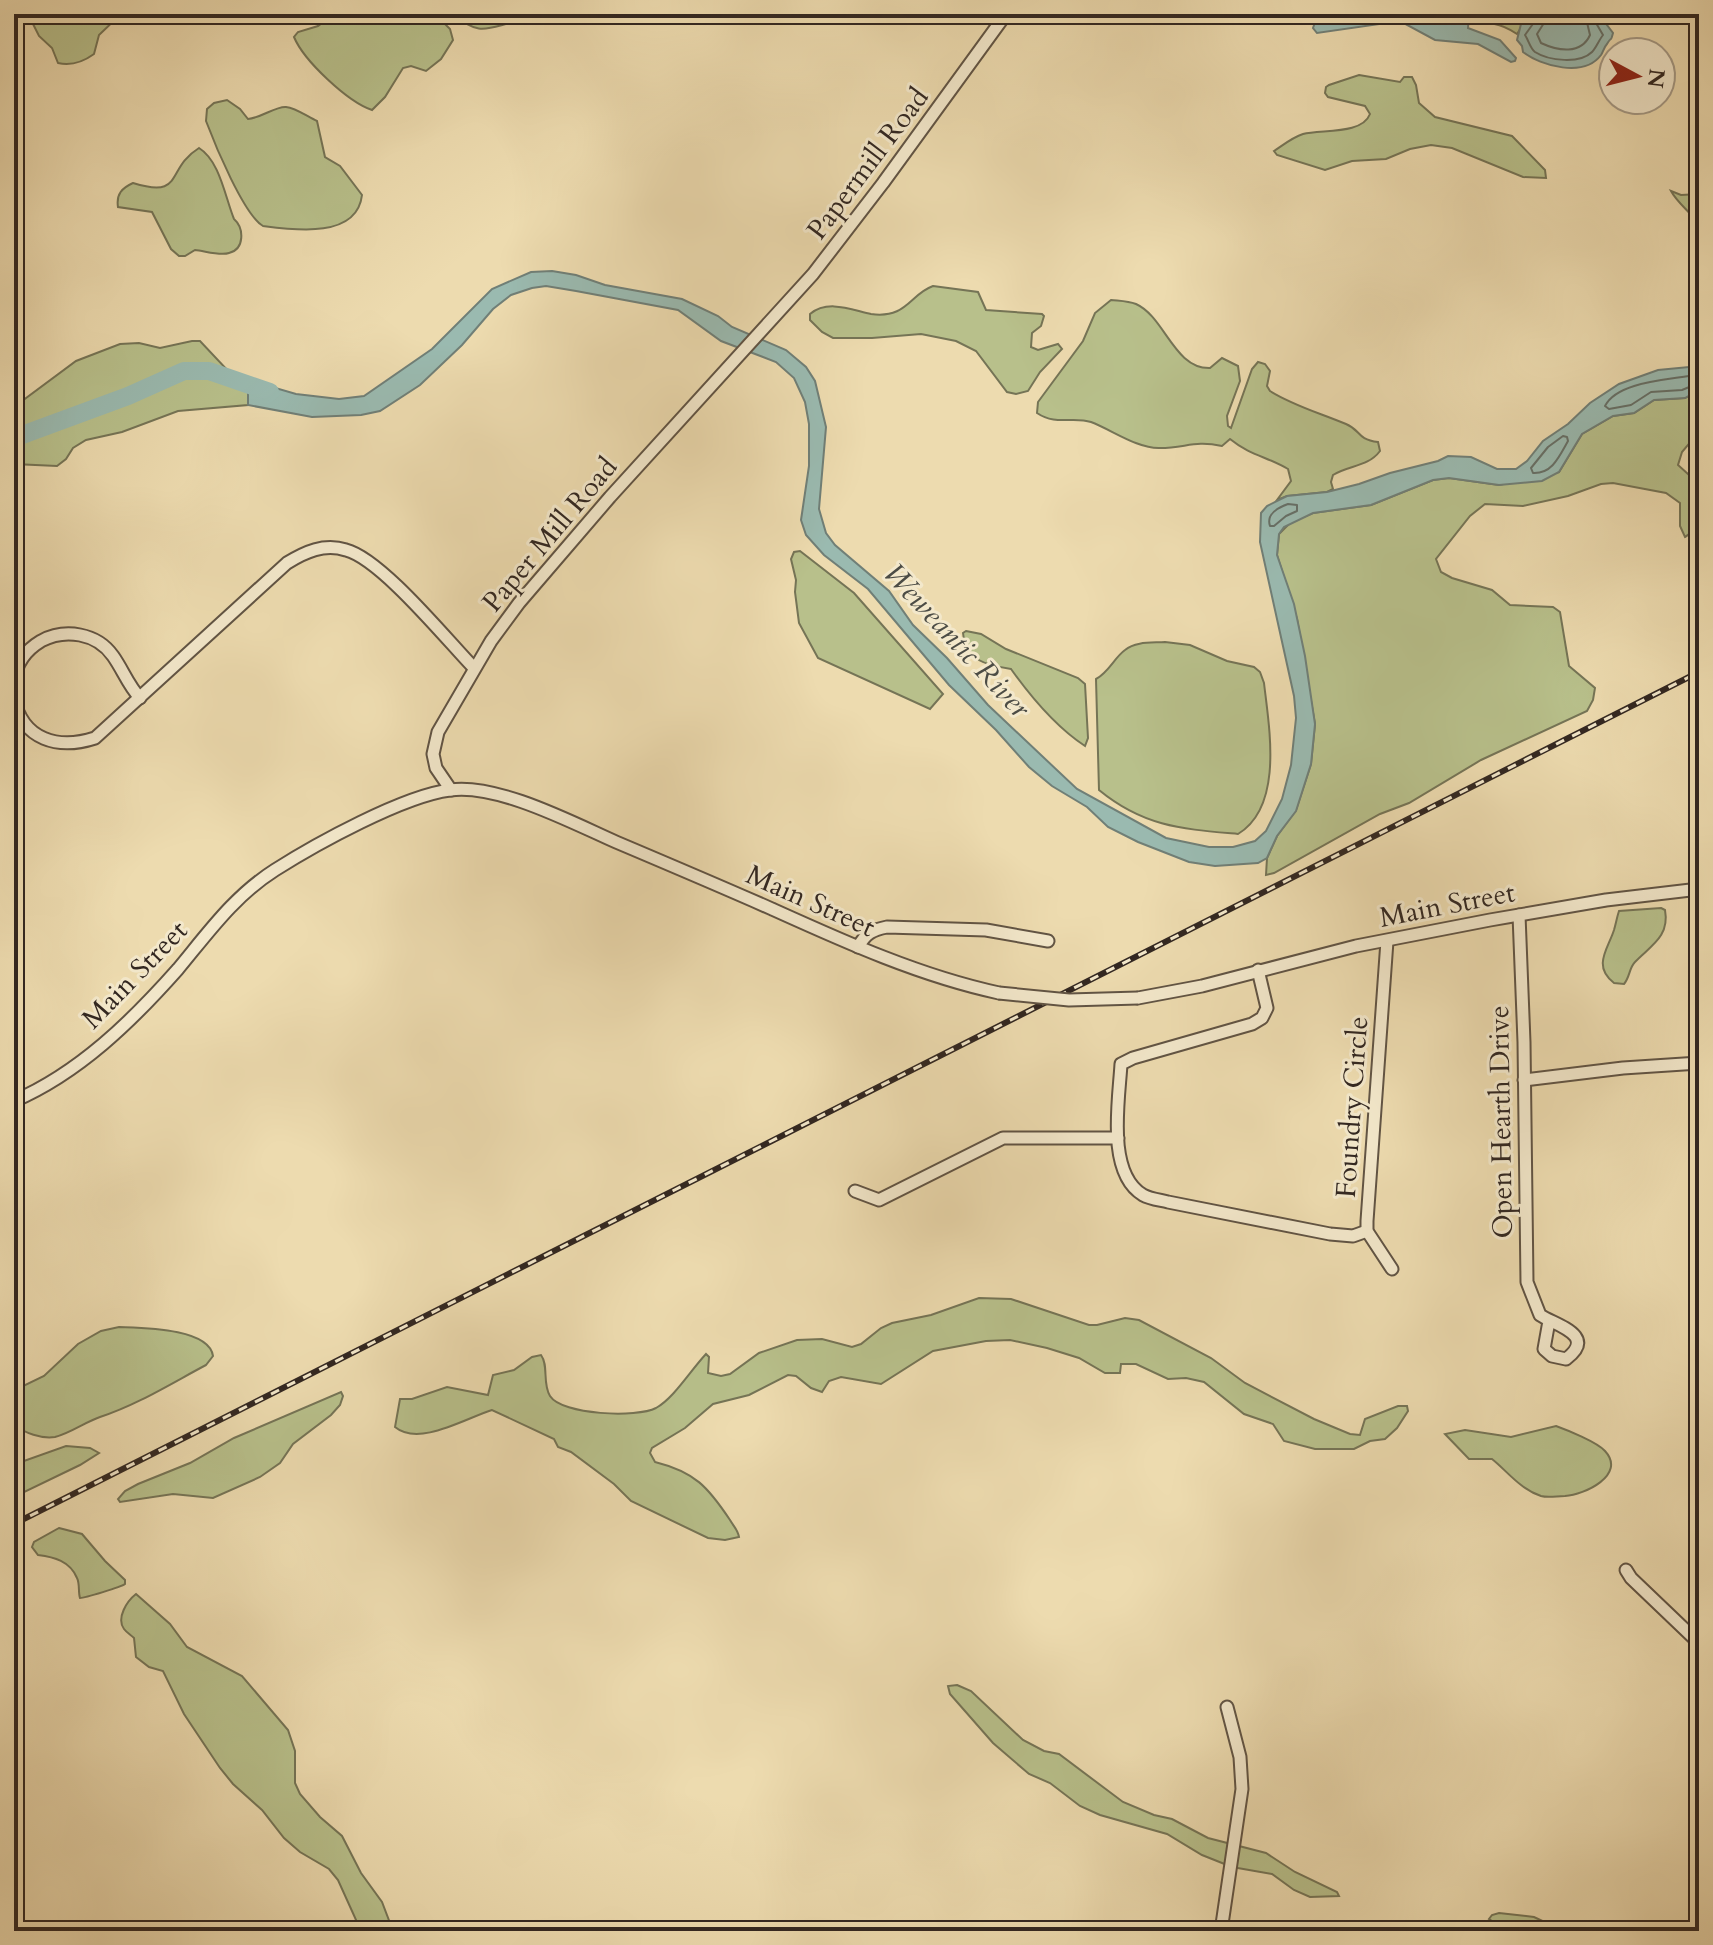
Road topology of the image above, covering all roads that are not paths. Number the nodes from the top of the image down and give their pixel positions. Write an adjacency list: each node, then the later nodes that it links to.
1 (1006, 14): 2 (street, Papermill Road)
2 (759, 333): 3 (street, Paper Mill Road)
3 (474, 668): 5 (street); 7 (street, Paper Mill Road)
4 (14, 681): 5 (street)
5 (140, 698): 6 (street)
6 (14, 699)
7 (451, 790): 12 (street, Main Street); 16 (street, Main Street)
8 (1699, 889): 9 (street, Main Street)
9 (1519, 915): 11 (street, Main Street); 15 (street, Open Hearth Drive)
10 (1048, 941): 12 (street)
11 (1387, 941): 13 (street, Main Street); 19 (street, Foundry Circle)
12 (858, 947): 13 (street, Main Street, bridge)
13 (1258, 970): 17 (street)
14 (1699, 1063): 15 (street)
15 (1524, 1080): 21 (street, Open Hearth Drive)
16 (14, 1101)
17 (1118, 1138): 18 (street); 19 (street)
18 (855, 1191)
19 (1367, 1231): 20 (street, Foundry Circle)
20 (1392, 1269)
21 (1549, 1321)
22 (1626, 1570): 23 (street)
23 (1699, 1643)
24 (1227, 1707): 27 (street)
25 (993, 1928): 26 (street)
26 (1015, 1931)
27 (1221, 1931)

